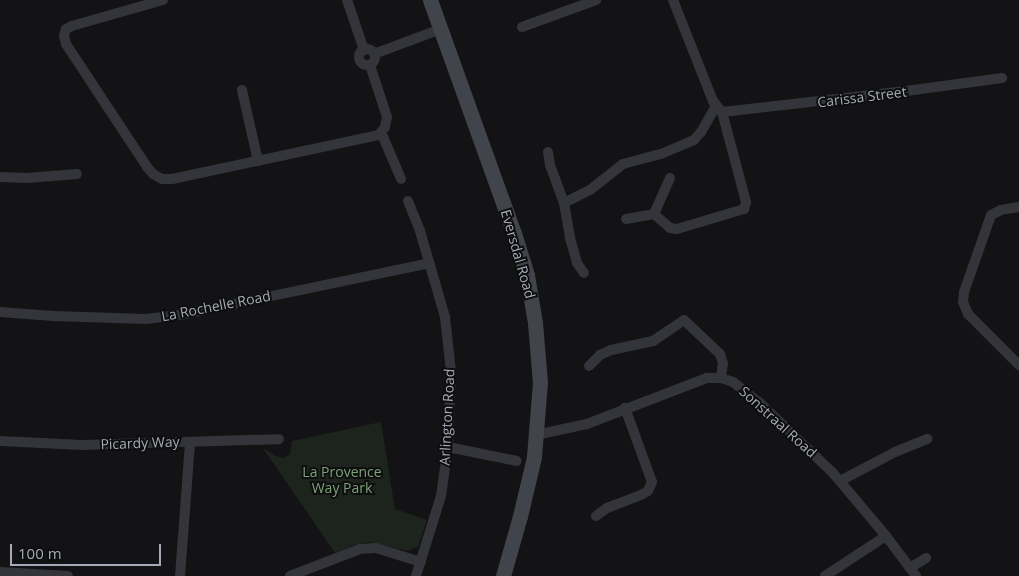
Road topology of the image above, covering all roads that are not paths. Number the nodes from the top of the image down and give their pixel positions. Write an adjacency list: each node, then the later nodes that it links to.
1 (162, 0): 16 (street)
2 (347, 0): 8 (street)
3 (430, 0): 7 (street, Eversdal Road)
4 (596, 0): 6 (street)
5 (674, 0): 13 (street)
6 (522, 27)
7 (441, 29): 9 (street); 33 (street, Eversdal Road)
8 (364, 50): 9 (street); 10 (street)
9 (374, 54): 10 (street)
10 (370, 65): 14 (street)
11 (1002, 78): 13 (street, Carissa Street)
12 (242, 90): 16 (street)
13 (719, 109): 22 (street); 24 (street)
14 (381, 132): 16 (street); 20 (street)
15 (548, 152): 22 (street)
16 (258, 161)
17 (78, 174): 18 (street)
18 (0, 177)
19 (670, 178): 24 (street)
20 (401, 179)
21 (408, 201): 26 (street, Arlington Road)
22 (564, 203): 27 (street)
23 (1019, 207): 29 (street)
24 (654, 214): 25 (street)
25 (626, 219)
26 (430, 263): 28 (street, La Rochelle Road); 38 (street, Arlington Road)
27 (584, 273)
28 (0, 312)
29 (1019, 365)
30 (589, 366): 31 (street)
31 (721, 378): 32 (street); 40 (street, Sonstraal Road)
32 (625, 408): 33 (street); 41 (street)
33 (536, 435): 51 (street, Eversdal Road)
34 (279, 439): 37 (street, Picardy Way)
35 (927, 439): 40 (street)
36 (0, 441): 37 (street, Picardy Way)
37 (190, 442): 48 (street)
38 (448, 447): 39 (street); 44 (street, Arlington Road)
39 (517, 461)
40 (840, 481): 42 (street, Sonstraal Road)
41 (596, 516)
42 (886, 536): 46 (street, Sonstraal Road); 52 (street)
43 (926, 558): 46 (street)
44 (421, 562): 49 (street); 50 (street, Arlington Road)
45 (0, 572): 47 (street)
46 (913, 572)
47 (68, 576)
48 (180, 576)
49 (290, 576)
50 (416, 576)
51 (503, 576)
52 (825, 576)

